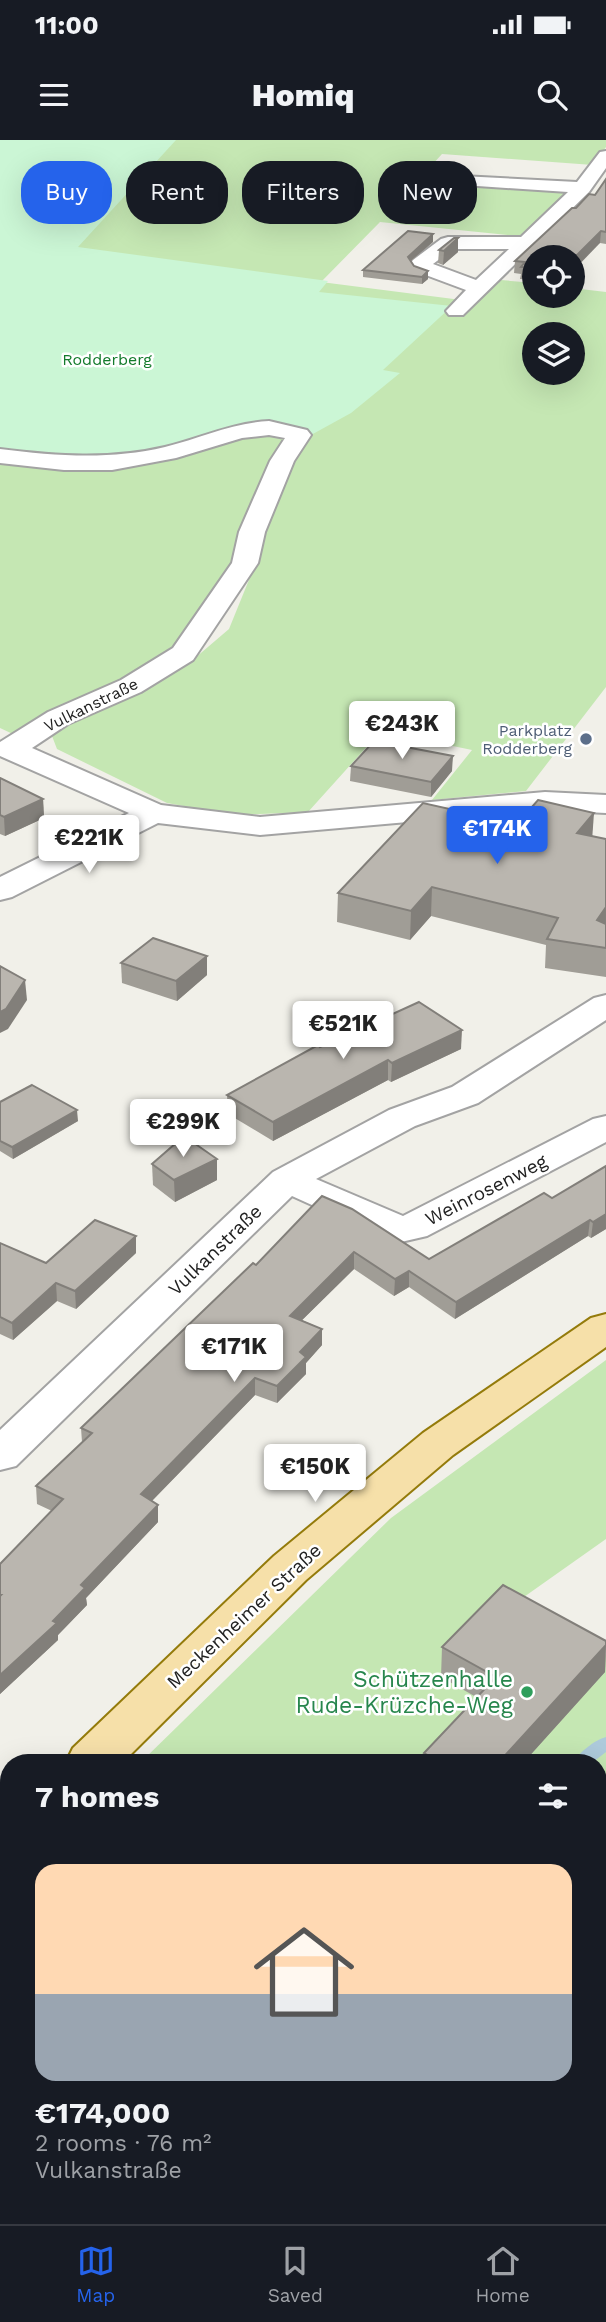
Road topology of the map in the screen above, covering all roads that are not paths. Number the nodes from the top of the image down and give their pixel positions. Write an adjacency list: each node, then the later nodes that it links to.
1 (606, 156): 3 (street)
2 (477, 181): 3 (street)
3 (582, 189): 4 (street); 5 (street)
4 (606, 192)
5 (526, 243): 6 (street); 6 (street)
6 (480, 288): 7 (street)
7 (456, 312)
8 (0, 456): 10 (street, Vulkanstraße)
9 (606, 804): 10 (street, Vulkanstraße)
10 (154, 813): 11 (street)
11 (0, 890)
12 (606, 1005): 14 (street, Vulkanstraße)
13 (606, 1128): 14 (street, Weinrosenweg)
14 (287, 1180): 16 (street, Vulkanstraße)
15 (606, 1327): 17 (main road, Meckenheimer Straße)
16 (0, 1455)
17 (99, 1754)

